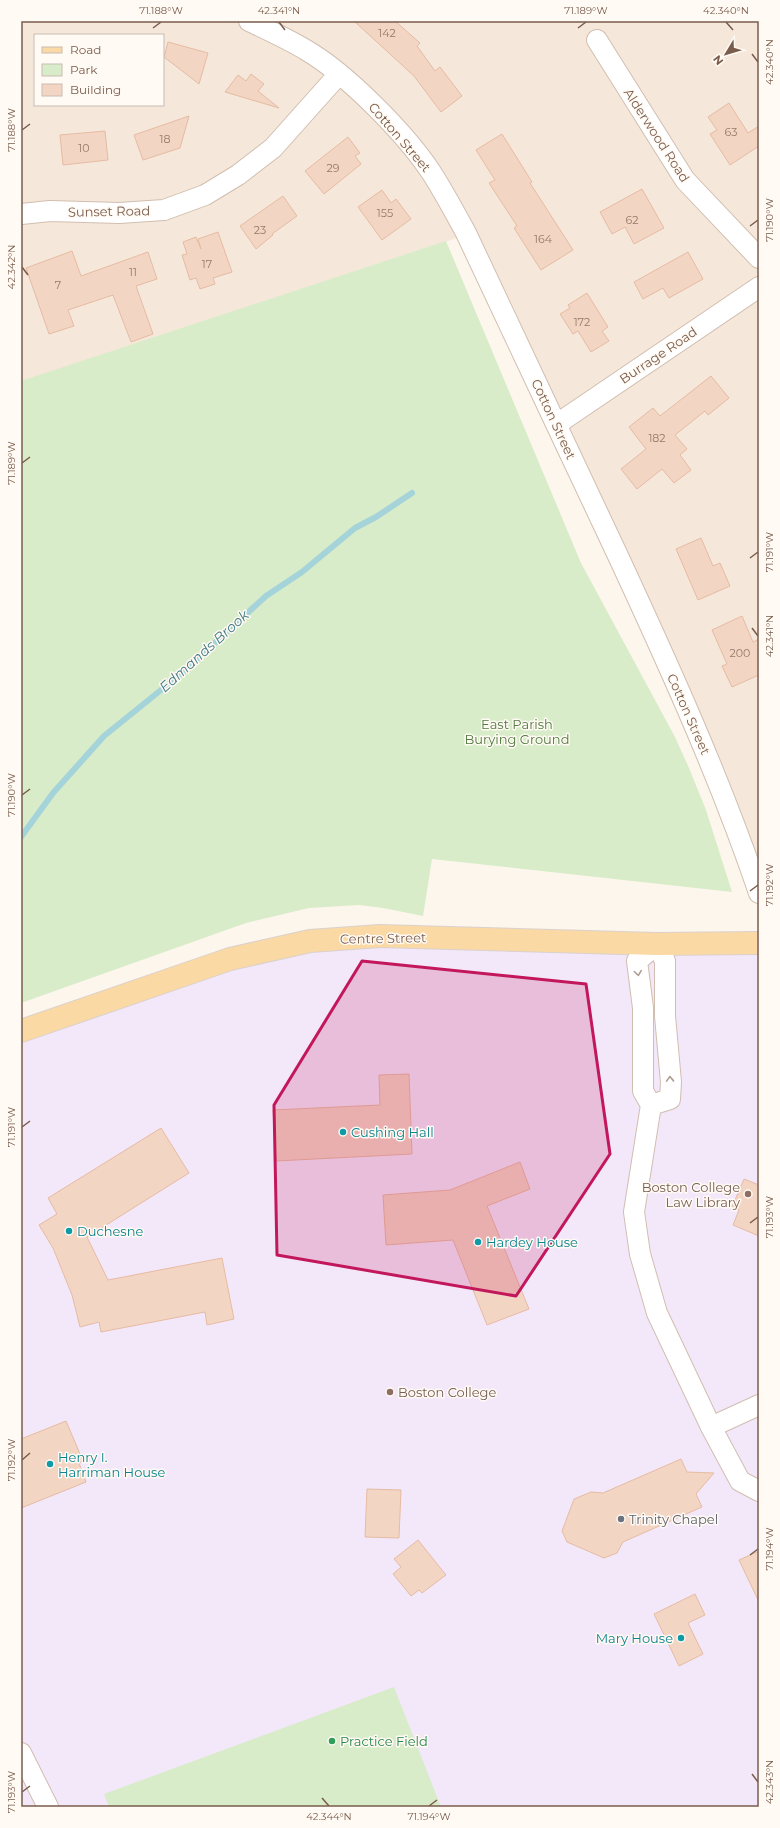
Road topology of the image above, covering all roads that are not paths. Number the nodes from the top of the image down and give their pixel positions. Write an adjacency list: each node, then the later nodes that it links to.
1 (249, 21): 3 (street, Cotton Street)
2 (597, 40): 5 (street, Alderwood Road)
3 (340, 74): 4 (street, Sunset Road); 7 (street, Cotton Street)
4 (21, 214)
5 (759, 258)
6 (759, 287): 7 (street, Burrage Road)
7 (557, 424): 8 (street, Cotton Street)
8 (759, 893)
9 (759, 943): 10 (main road, Centre Street)
10 (657, 944): 11 (main road, Centre Street); 12 (street, one-way to 12); 12 (street, one-way to 10)
11 (21, 1031)
12 (651, 1105): 14 (street)
13 (759, 1405): 14 (street)
14 (711, 1427): 15 (street)
15 (759, 1490)
16 (21, 1753): 17 (street)
17 (48, 1807)

